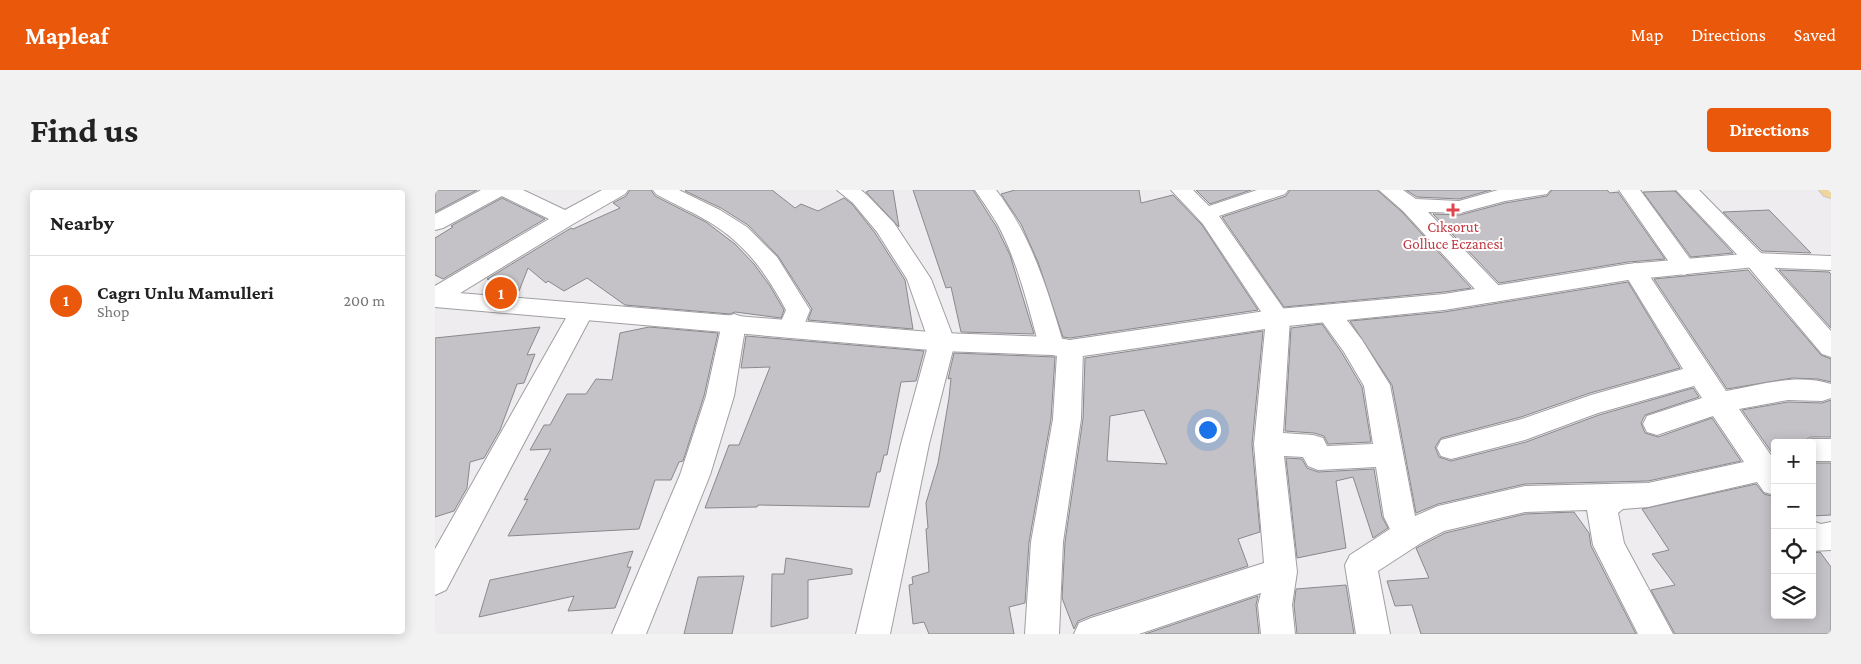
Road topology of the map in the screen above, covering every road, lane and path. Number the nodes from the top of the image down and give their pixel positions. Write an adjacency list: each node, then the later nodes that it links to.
1 (497, 190): 16 (street)
2 (507, 190): 15 (street)
3 (618, 190): 15 (street)
4 (663, 190): 27 (street)
5 (847, 190): 28 (street)
6 (985, 190): 29 (street)
7 (1181, 190): 14 (street)
8 (1278, 190): 14 (street)
9 (1389, 190): 13 (street)
10 (1540, 190): 13 (street)
11 (1629, 190): 19 (street)
12 (1686, 190): 17 (street)
13 (1411, 206): 21 (street)
14 (1205, 214): 25 (street)
15 (565, 219): 22 (street)
16 (435, 224)
17 (1755, 260): 18 (street); 19 (street); 30 (street)
18 (1831, 263)
19 (1684, 267): 20 (street)
20 (1635, 271): 21 (street); 31 (street)
21 (1493, 294): 24 (street)
22 (435, 298): 23 (street)
23 (582, 311): 26 (street); 46 (street)
24 (1328, 313): 25 (street); 39 (street)
25 (1279, 318): 29 (street); 35 (street)
26 (734, 323): 27 (street); 47 (street)
27 (791, 329): 28 (street)
28 (942, 342): 29 (street); 48 (street)
29 (1061, 347): 49 (street)
30 (1831, 348)
31 (1700, 374): 33 (street); 36 (street)
32 (1822, 391): 33 (street)
33 (1719, 403): 34 (street); 40 (street)
34 (1657, 424)
35 (1268, 444): 39 (street); 45 (street)
36 (1451, 448)
37 (1816, 450): 38 (street)
38 (1831, 450)
39 (1388, 455): 42 (street)
40 (1766, 464): 41 (street)
41 (1617, 497): 42 (street); 53 (street)
42 (1410, 533): 52 (street)
43 (1831, 536): 44 (street)
44 (1816, 538)
45 (1281, 572): 50 (street); 51 (street)
46 (435, 580)
47 (629, 634)
48 (873, 634)
49 (1042, 634)
50 (1091, 634)
51 (1278, 634)
52 (1373, 634)
53 (1656, 634)

